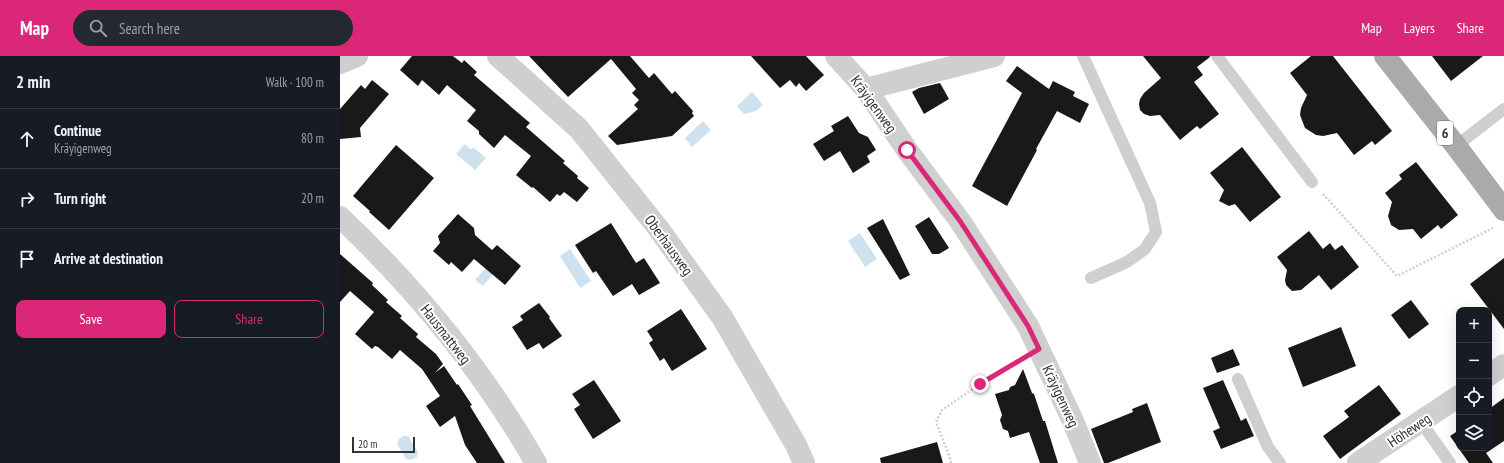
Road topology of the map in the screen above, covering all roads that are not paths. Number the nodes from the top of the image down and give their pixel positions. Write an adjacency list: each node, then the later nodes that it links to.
1 (357, 56): 8 (street)
2 (498, 56): 22 (street, Oberhausweg)
3 (836, 56): 9 (street, Kräyigenweg)
4 (994, 56): 9 (street)
5 (1083, 56): 15 (lane)
6 (1216, 56): 12 (lane)
7 (1385, 56): 11 (main road, 6)
8 (340, 63)
9 (866, 89): 23 (street, Kräyigenweg)
10 (1504, 109): 11 (lane)
11 (1456, 146): 14 (main road, 6)
12 (1312, 182)
13 (340, 217): 21 (street, Hausmattweg)
14 (1501, 217)
15 (1091, 278)
16 (1504, 365): 17 (street)
17 (1492, 373)
18 (1238, 379): 24 (lane)
19 (1456, 398): 20 (street, Höheweg)
20 (1421, 422): 25 (street, Höheweg); 26 (lane)
21 (536, 463)
22 (804, 463)
23 (1090, 463)
24 (1280, 463)
25 (1358, 463)
26 (1450, 463)

